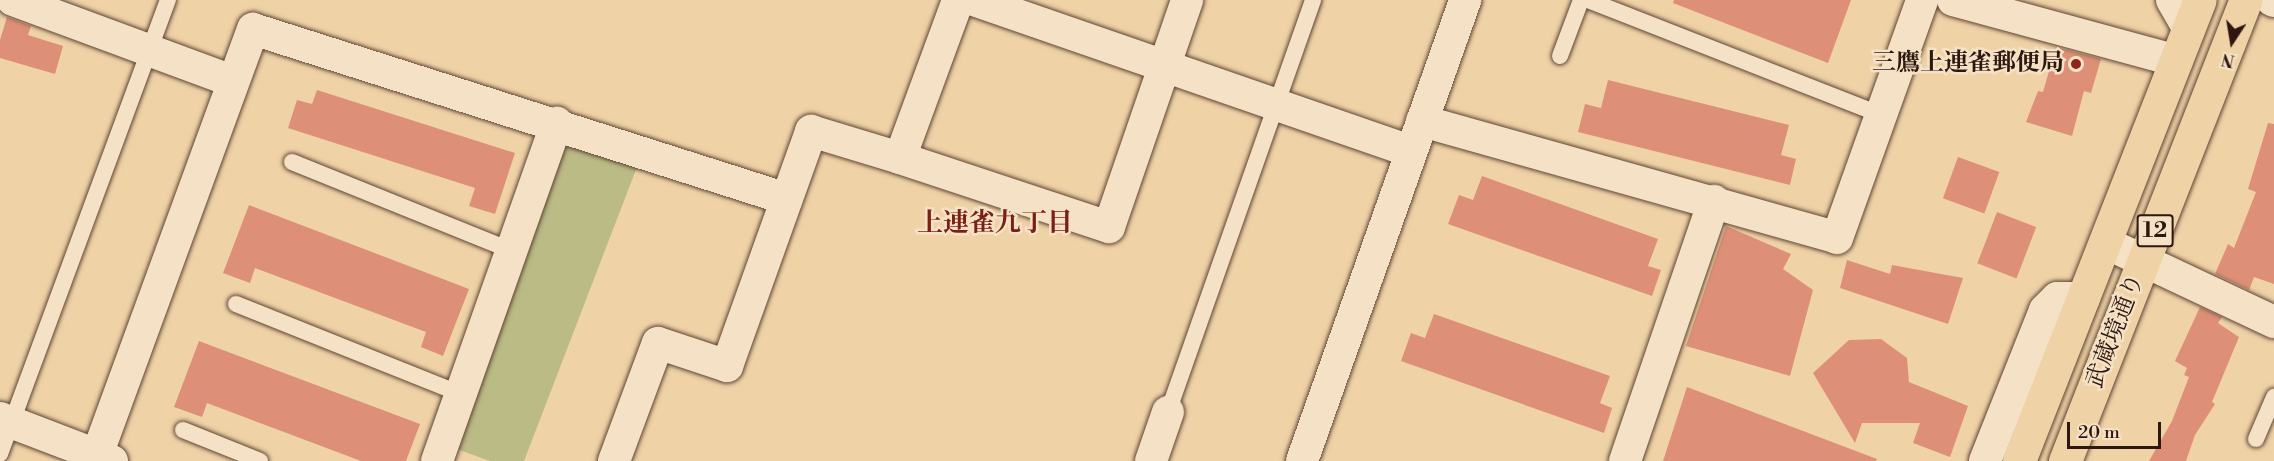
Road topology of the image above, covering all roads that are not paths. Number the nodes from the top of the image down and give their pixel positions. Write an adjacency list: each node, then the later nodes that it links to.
1 (2, 0): 16 (street)
2 (13, 0): 19 (street)
3 (168, 0): 19 (lane)
4 (958, 0): 29 (street)
5 (974, 0): 17 (street)
6 (1187, 0): 22 (street)
7 (1313, 0): 24 (lane)
8 (1465, 0): 26 (street)
9 (1581, 0): 20 (lane)
10 (1588, 0): 25 (lane)
11 (1922, 0): 25 (street)
12 (1953, 0): 21 (street)
13 (2172, 0): 18 (street)
14 (2200, 0): 18 (main road, 武蔵境通り / 12)
15 (2246, 0): 35 (main road, 武蔵境通り / 12)
16 (0, 6)
17 (1039, 10): 22 (street)
18 (2188, 30): 21 (main road, 武蔵境通り / 12)
19 (151, 51): 23 (street); 42 (lane)
20 (1560, 56)
21 (2177, 61): 33 (main road, 武蔵境通り / 12)
22 (1165, 65): 24 (street); 29 (street)
23 (232, 81): 27 (street); 46 (street)
24 (1275, 104): 28 (street); 41 (lane)
25 (1882, 115): 32 (street)
26 (1422, 121): 28 (street); 32 (street)
27 (556, 123): 31 (street); 34 (street)
28 (1410, 151): 51 (street)
29 (900, 158): 31 (street)
30 (292, 162): 34 (lane)
31 (787, 199): 49 (street)
32 (1714, 201): 52 (street)
33 (2106, 243): 35 (street); 36 (main road, 武蔵境通り / 12)
34 (512, 250): 39 (street)
35 (2143, 262): 38 (street); 55 (main road, 武蔵境通り / 12)
36 (2084, 298): 53 (street); 54 (main road, 武蔵境通り / 12)
37 (236, 304): 39 (lane)
38 (2274, 322)
39 (461, 394): 48 (street)
40 (2274, 397): 44 (lane)
41 (1168, 412): 50 (street)
42 (6, 420): 45 (lane); 46 (street)
43 (183, 430): 47 (lane)
44 (2256, 438)
45 (0, 454)
46 (104, 458)
47 (260, 461)
48 (437, 461)
49 (614, 461)
50 (1151, 461)
51 (1302, 461)
52 (1625, 461)
53 (1985, 461)
54 (2019, 461)
55 (2065, 461)

